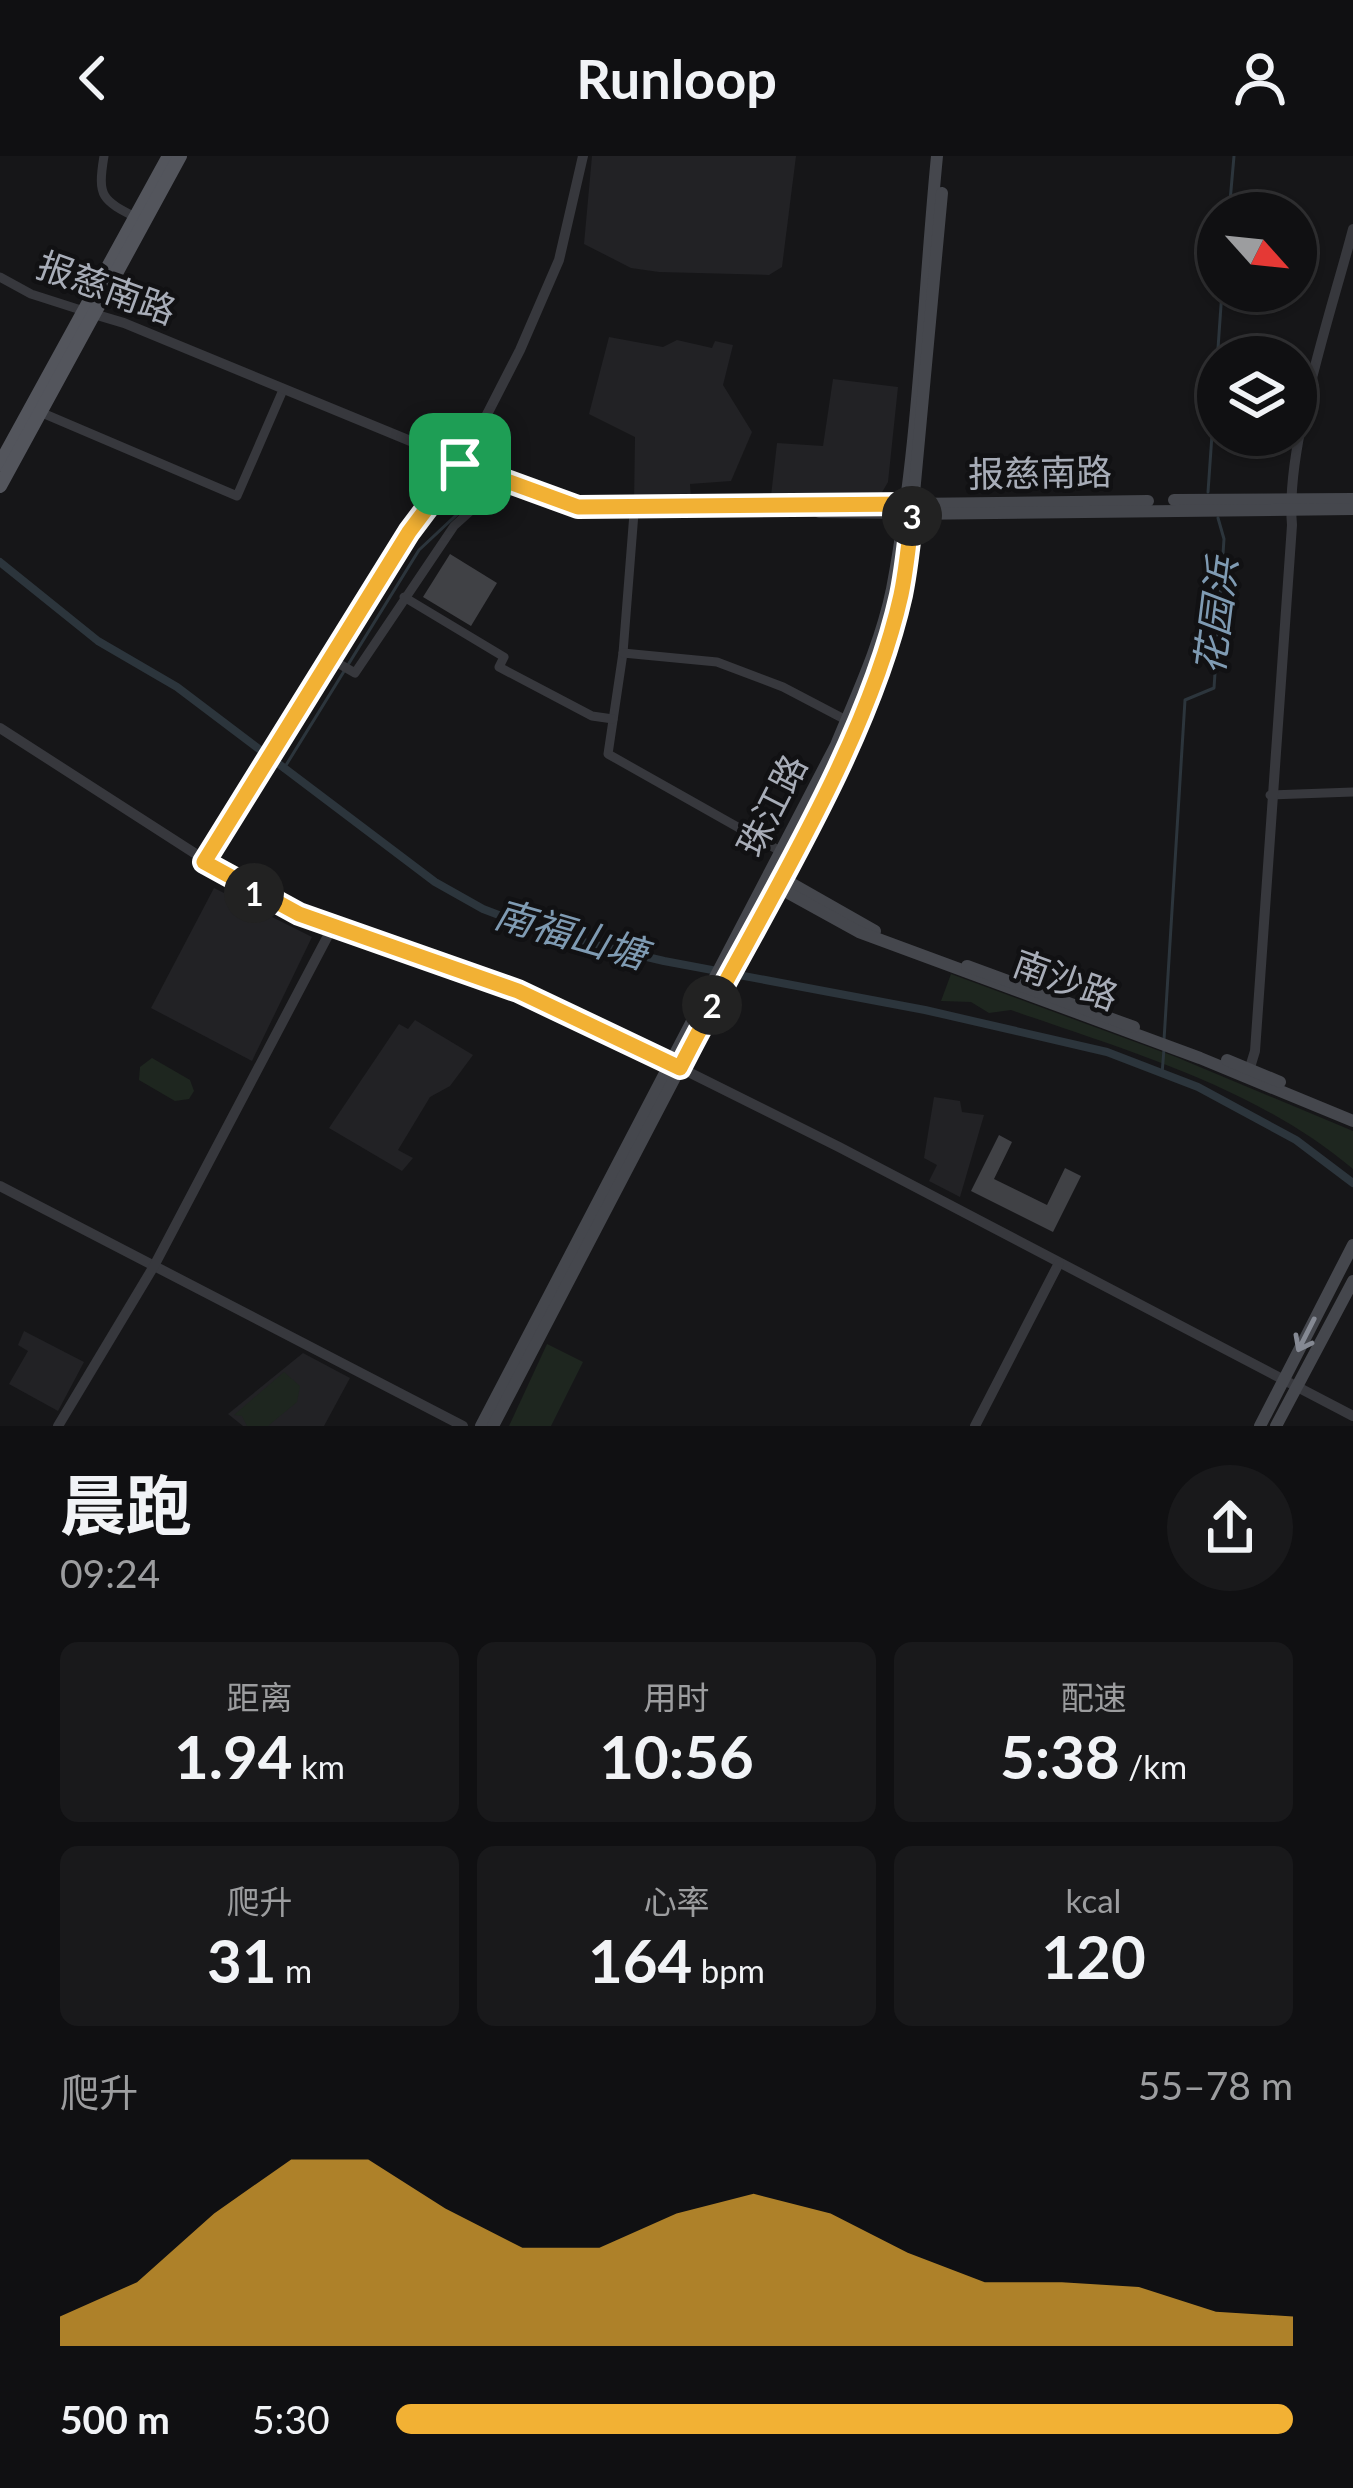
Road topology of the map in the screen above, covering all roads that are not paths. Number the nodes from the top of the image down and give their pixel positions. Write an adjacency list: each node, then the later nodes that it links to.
1 (104, 156): 6 (street)
2 (169, 156): 6 (main road)
3 (180, 156): 6 (main road)
4 (583, 156): 13 (street)
5 (941, 156): 18 (main road, 珠江路)
6 (140, 219): 9 (main road)
7 (1353, 229): 17 (street)
8 (0, 277): 9 (street, 报慈南路)
9 (89, 312): 10 (street, 报慈南路); 11 (main road); 12 (main road)
10 (283, 390): 11 (street); 13 (street, 报慈南路)
11 (40, 412): 14 (main road)
12 (0, 464)
13 (460, 464): 15 (street, 报慈南路); 18 (street, 报慈南路); 23 (street)
14 (0, 486)
15 (498, 486): 20 (street, 报慈南路); 21 (street)
16 (1353, 499): 17 (main road)
17 (1290, 505): 18 (main road, 报慈南路); 19 (main road); 28 (street)
18 (908, 509): 20 (street, 报慈南路); 25 (main road, 珠江路); 31 (main road, 珠江路)
19 (1353, 509)
20 (634, 513): 22 (street)
21 (404, 597): 23 (street); 24 (street)
22 (623, 653): 24 (street); 25 (street)
23 (339, 664): 30 (street)
24 (613, 719): 29 (street)
25 (846, 720): 29 (main road, 珠江路)
26 (0, 728): 30 (street)
27 (1353, 792): 28 (street)
28 (1270, 795): 34 (street)
29 (780, 851): 31 (main road, 珠江路)
30 (204, 862): 32 (street)
31 (773, 879): 33 (main road, 珠江路); 34 (main road, 南沙路)
32 (332, 928): 33 (street); 39 (street)
33 (675, 1065): 38 (street); 45 (main road, 珠江路); 46 (main road, 珠江路)
34 (1249, 1073): 35 (main road, 南沙路)
35 (1353, 1117)
36 (0, 1186): 39 (street)
37 (1353, 1245): 41 (main road, one-way to 41)
38 (1059, 1263): 41 (street); 47 (street)
39 (154, 1266): 43 (street); 44 (street)
40 (1353, 1281): 41 (main road)
41 (1290, 1383): 42 (street); 48 (main road); 49 (main road)
42 (1353, 1416)
43 (58, 1426)
44 (463, 1426)
45 (481, 1426)
46 (494, 1426)
47 (974, 1426)
48 (1260, 1426)
49 (1276, 1426)

